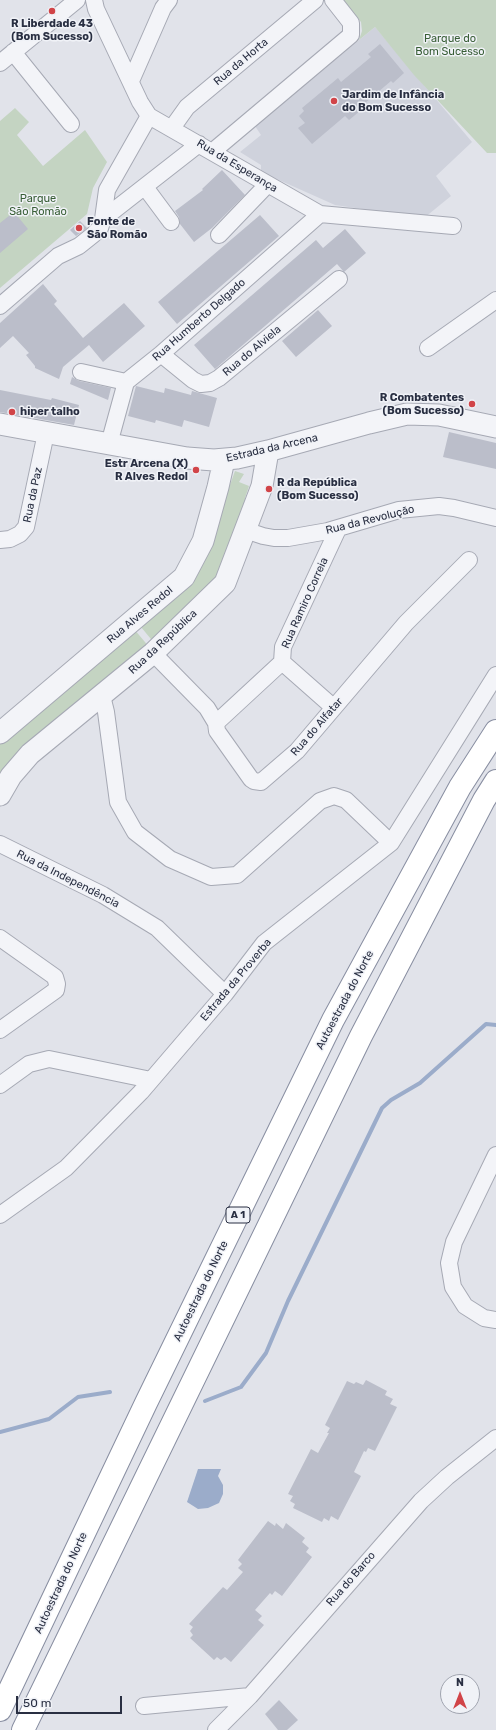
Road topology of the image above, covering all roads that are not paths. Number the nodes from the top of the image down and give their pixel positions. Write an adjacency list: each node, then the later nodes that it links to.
1 (77, 0): 6 (street)
2 (94, 0): 8 (street)
3 (169, 0): 8 (street)
4 (315, 0): 11 (street, Rua da Horta)
5 (333, 0): 12 (street)
6 (13, 52): 7 (street); 10 (street)
7 (0, 63)
8 (130, 81): 9 (street)
9 (149, 116): 11 (street, Rua da Esperança); 16 (street)
10 (71, 124)
11 (172, 128): 12 (street, Rua da Esperança)
12 (206, 148): 13 (street, Rua da Esperança); 14 (street)
13 (267, 185): 15 (street, Rua da Esperança); 19 (street)
14 (145, 187): 16 (street); 17 (street)
15 (320, 214): 18 (street, Rua da Esperança); 24 (street, Rua Humberto Delgado)
16 (103, 219): 22 (street)
17 (171, 222)
18 (453, 226)
19 (218, 235)
20 (339, 279): 24 (street, Rua do Alviela)
21 (496, 300): 23 (street)
22 (0, 306)
23 (428, 348)
24 (161, 354): 26 (street, Rua Humberto Delgado)
25 (81, 372): 26 (street)
26 (126, 382): 30 (street)
27 (0, 424): 29 (street, Estrada da Arcena)
28 (496, 427): 31 (street, Estrada da Arcena)
29 (46, 433): 30 (street, Estrada da Arcena); 36 (street, Rua da Paz)
30 (109, 444): 32 (street, Estrada da Arcena)
31 (268, 451): 32 (street, Estrada da Arcena); 35 (street, Rua da República)
32 (224, 460): 45 (street, Rua Alves Redol)
33 (496, 518): 34 (street, Rua da Revolução)
34 (338, 529): 35 (street, Rua da Revolução); 39 (street, Rua Ramiro Correia)
35 (245, 530): 38 (street, Rua da República)
36 (0, 540)
37 (469, 560): 42 (street, Rua do Alfatar)
38 (153, 653): 41 (street, Rua da República); 43 (street, Rua do Alfatar)
39 (282, 662): 42 (street); 43 (street, Rua Ramiro Correia)
40 (496, 675): 48 (street, Estrada da Proverba)
41 (102, 696): 47 (street, Rua da República); 48 (street)
42 (334, 707): 43 (street, Rua do Alfatar)
43 (216, 723)
44 (496, 731): 61 (highway, Autoestrada do Norte / A 1)
45 (0, 733)
46 (496, 781): 62 (highway)
47 (0, 795)
48 (392, 843): 51 (street, Estrada da Proverba)
49 (0, 844): 51 (street, Rua da Independência)
50 (0, 938): 52 (street)
51 (225, 994): 53 (street, Estrada da Proverba)
52 (0, 1030)
53 (151, 1080): 54 (street); 56 (street, Estrada da Proverba)
54 (0, 1085)
55 (496, 1155): 57 (street)
56 (0, 1215)
57 (496, 1320)
58 (496, 1438): 59 (street, Rua do Barco)
59 (250, 1696): 60 (street); 63 (street, Rua do Barco)
60 (144, 1706)
61 (0, 1710)
62 (23, 1730)
63 (216, 1730)

